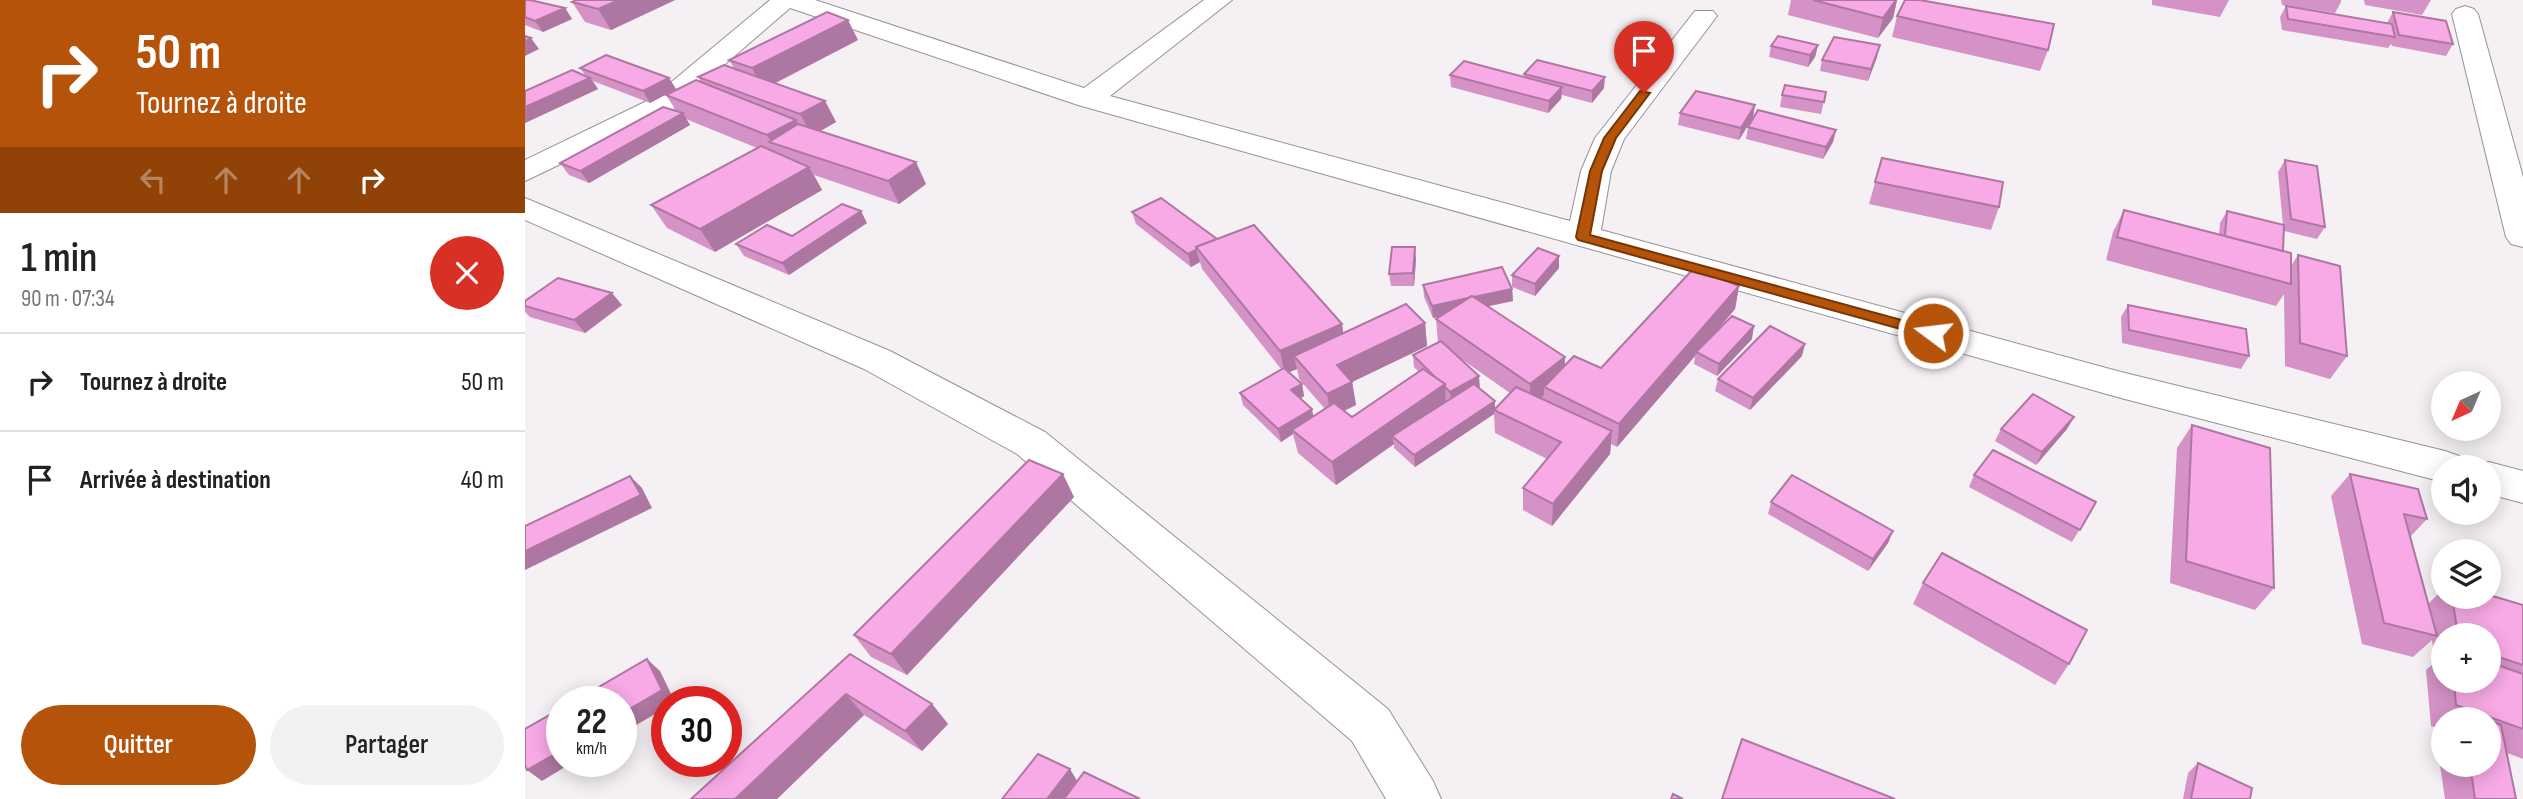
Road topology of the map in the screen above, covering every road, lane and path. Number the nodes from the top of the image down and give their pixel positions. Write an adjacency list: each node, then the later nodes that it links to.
1 (788, 0): 5 (street); 6 (street)
2 (1220, 0): 5 (street)
3 (2465, 14): 9 (street)
4 (1704, 16): 8 (street)
5 (1088, 99): 8 (street)
6 (525, 172)
7 (525, 208): 13 (street)
8 (1583, 237): 10 (street)
9 (2523, 237)
10 (2431, 463)
11 (2501, 481): 12 (street)
12 (2523, 487)
13 (1415, 799)

